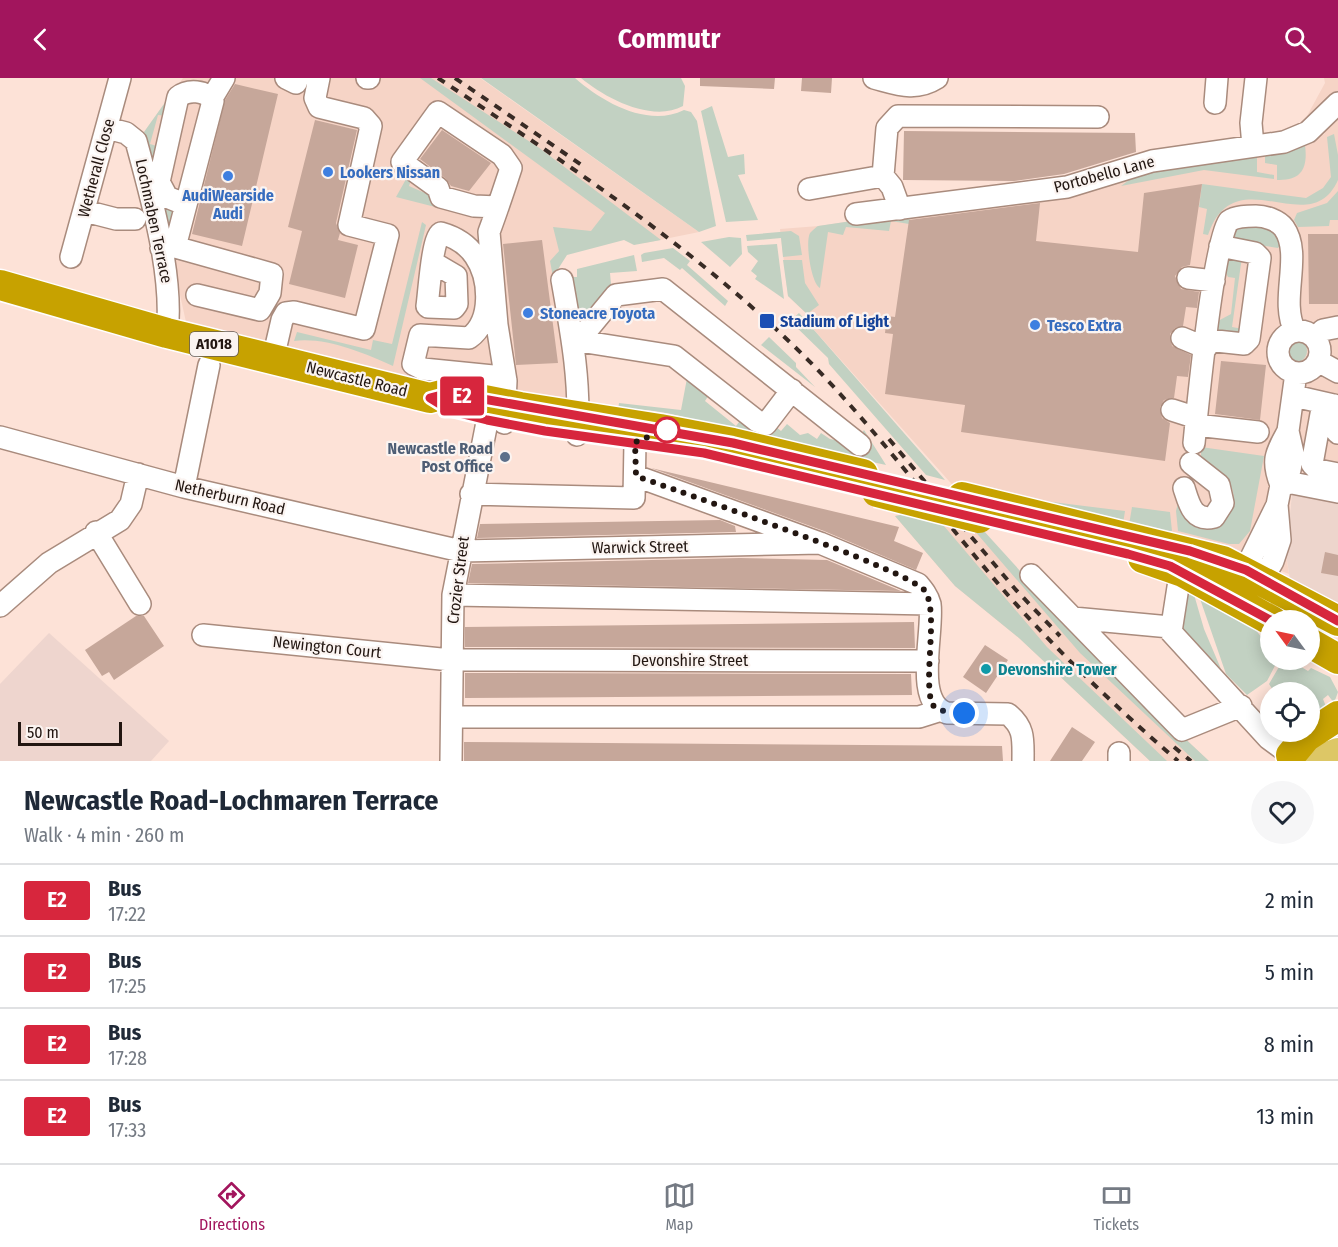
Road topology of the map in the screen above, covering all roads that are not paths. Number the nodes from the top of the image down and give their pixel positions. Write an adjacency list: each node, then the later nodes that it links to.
1 (120, 78): 14 (street, Wetherall Close)
2 (224, 78): 10 (street)
3 (286, 78): 4 (street)
4 (298, 78)
5 (319, 78): 40 (street)
6 (874, 78): 7 (street)
7 (937, 78)
8 (1217, 78): 12 (street)
9 (1256, 78): 15 (street)
10 (212, 98): 18 (street); 18 (street)
11 (1338, 103): 15 (street, Portobello Lane)
12 (1215, 104)
13 (1098, 117): 16 (street)
14 (107, 128): 21 (street, Wetherall Close); 25 (street, Lochmaben Terrace)
15 (1253, 146): 20 (street, Portobello Lane)
16 (883, 176): 17 (street); 20 (street)
17 (809, 189)
18 (184, 204): 25 (street)
19 (498, 207): 19 (street); 48 (street)
20 (900, 208): 22 (street, Portobello Lane)
21 (85, 211): 23 (street); 26 (street, Wetherall Close)
22 (856, 214)
23 (135, 219)
24 (1220, 246): 30 (street); 34 (street); 39 (street)
25 (167, 247): 32 (street); 35 (street, Lochmaben Terrace)
26 (71, 257)
27 (432, 262): 48 (street)
28 (1188, 278): 30 (street)
29 (562, 280): 38 (street)
30 (1214, 281): 39 (street)
31 (0, 285): 35 (highway, Newcastle Road / A1018)
32 (197, 295)
33 (1338, 327): 37 (street)
34 (1295, 331): 37 (street); 44 (street)
35 (166, 333): 40 (highway, Newcastle Road / A1018)
36 (1182, 338): 39 (street)
37 (1315, 338): 41 (street)
38 (573, 340): 45 (street); 45 (street); 50 (street)
39 (1206, 344): 54 (street)
40 (273, 358): 48 (highway, Newcastle Road / A1018)
41 (1318, 361): 43 (street); 44 (street)
42 (209, 365): 61 (street)
43 (1338, 372)
44 (1296, 373): 46 (street)
45 (792, 390): 56 (street)
46 (1294, 396): 47 (street); 65 (street)
47 (1332, 405): 52 (street); 58 (street)
48 (499, 406): 50 (highway, A1018); 64 (street, Crozier Street)
49 (1172, 410): 54 (street)
50 (578, 426): 55 (highway, A1018); 60 (highway, A1018)
51 (1258, 432): 54 (street)
52 (1338, 433)
53 (0, 437): 57 (street, Netherburn Road)
54 (1195, 437): 62 (street)
55 (635, 442): 59 (street); 60 (highway, A1018)
56 (861, 445)
57 (138, 474): 61 (street, Netherburn Road); 66 (street)
58 (1338, 474)
59 (636, 476): 64 (street); 67 (street)
60 (870, 483): 69 (highway, A1018, bridge)
61 (184, 487): 68 (street, Netherburn Road)
62 (1184, 488)
63 (1338, 492): 65 (street)
64 (471, 494): 68 (street, Crozier Street)
65 (1279, 495): 71 (street)
66 (96, 532): 73 (street); 75 (street)
67 (820, 543): 68 (street, Warwick Street); 74 (street)
68 (460, 551): 72 (street, Crozier Street)
69 (1187, 562): 71 (highway, A1018); 76 (highway, A1018); 79 (street)
70 (1031, 575): 77 (street)
71 (1255, 575): 76 (street); 78 (highway, A1018)
72 (453, 595): 74 (street); 83 (street, Crozier Street)
73 (140, 604)
74 (930, 604): 84 (street)
75 (0, 606)
76 (1250, 608)
77 (1073, 618): 79 (street); 85 (street)
78 (1337, 620)
79 (1170, 627): 85 (street)
80 (204, 635): 83 (street, Newington Court)
81 (1320, 649): 82 (highway)
82 (1338, 659)
83 (451, 660): 84 (street, Devonshire Street); 88 (street, Crozier Street)
84 (928, 661): 86 (street)
85 (1241, 706): 91 (street)
86 (938, 711): 88 (street); 93 (street)
87 (1338, 716): 91 (highway)
88 (452, 717): 92 (street, Crozier Street)
89 (1338, 734): 91 (main road)
90 (1338, 751): 91 (main road)
91 (1295, 759)
92 (451, 761)
93 (1023, 761)

